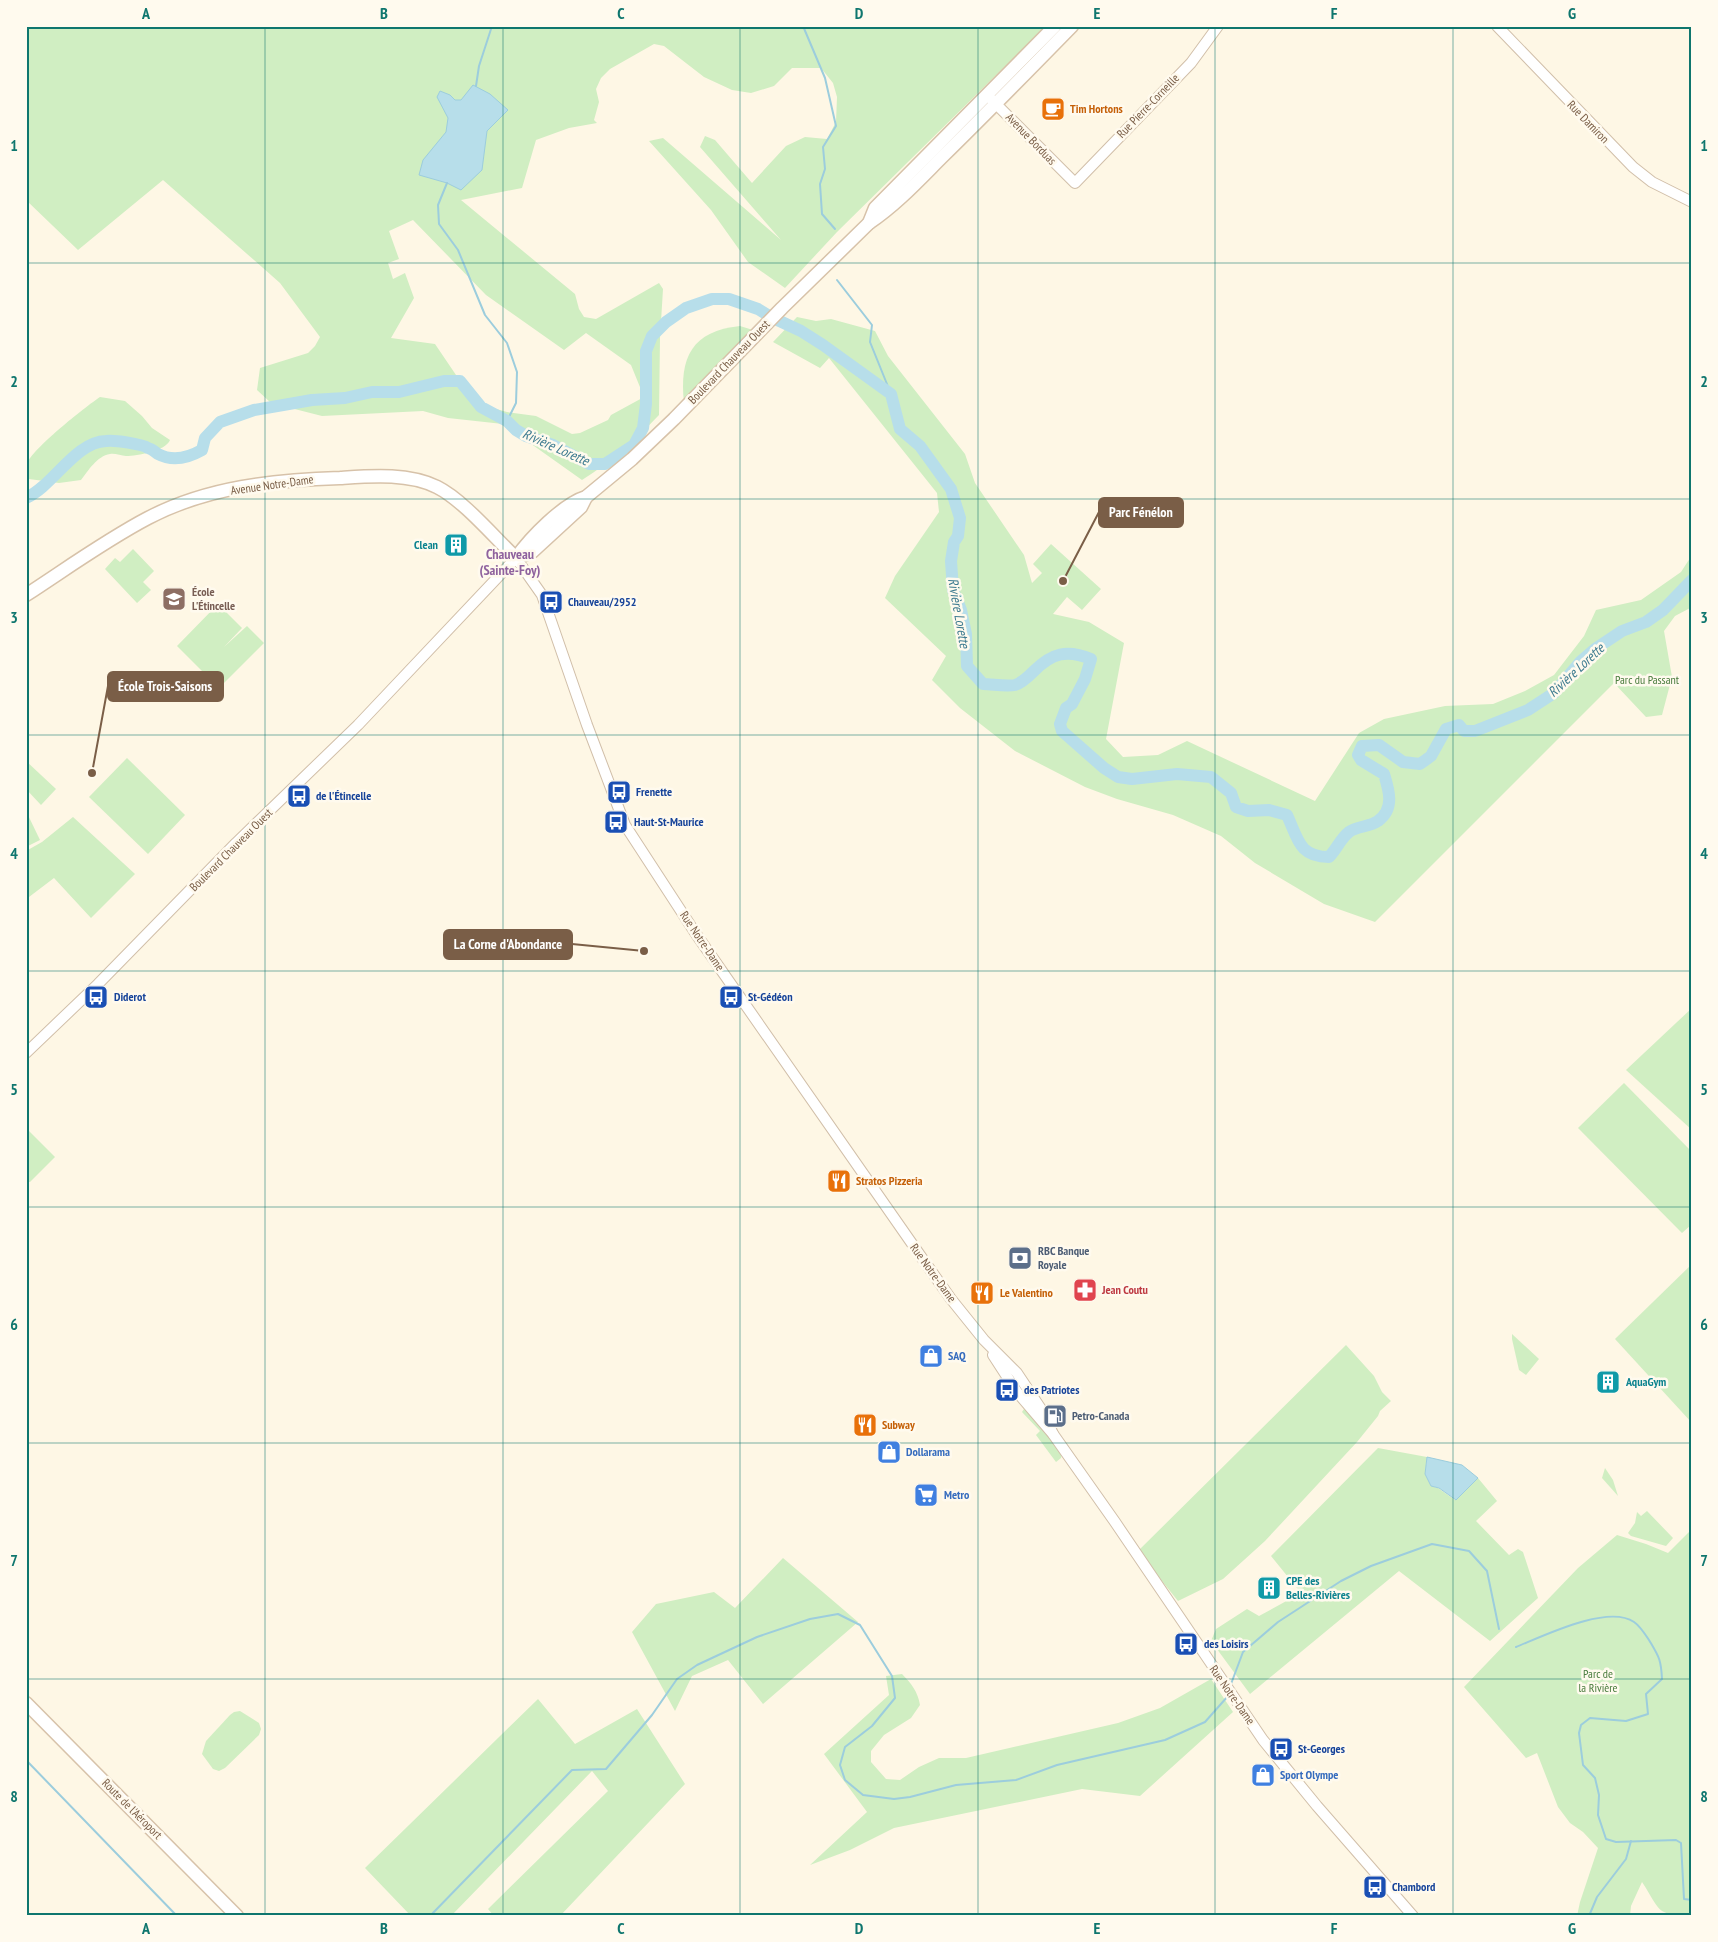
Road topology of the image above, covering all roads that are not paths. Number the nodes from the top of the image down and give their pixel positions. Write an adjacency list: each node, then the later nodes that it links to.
1 (1055, 26): 5 (main road, Boulevard Chauveau Ouest)
2 (1072, 26): 6 (main road, Boulevard Chauveau Ouest)
3 (1218, 26): 7 (street, Rue Pierre-Corneille)
4 (1496, 26): 8 (street, Rue Damiron)
5 (987, 94): 6 (street, Avenue Borduas); 9 (main road, Boulevard Chauveau Ouest)
6 (997, 104): 7 (street, Avenue Borduas); 9 (main road, Boulevard Chauveau Ouest)
7 (1074, 183)
8 (1692, 202)
9 (869, 223): 10 (main road, Boulevard Chauveau Ouest)
10 (516, 558): 11 (main road, Avenue Notre-Dame); 12 (street, Boulevard Chauveau Ouest); 15 (street, Rue Notre-Dame)
11 (26, 595)
12 (26, 1053)
13 (26, 1703): 14 (main road, Route de l'Aéroport)
14 (237, 1916)
15 (1413, 1916)

